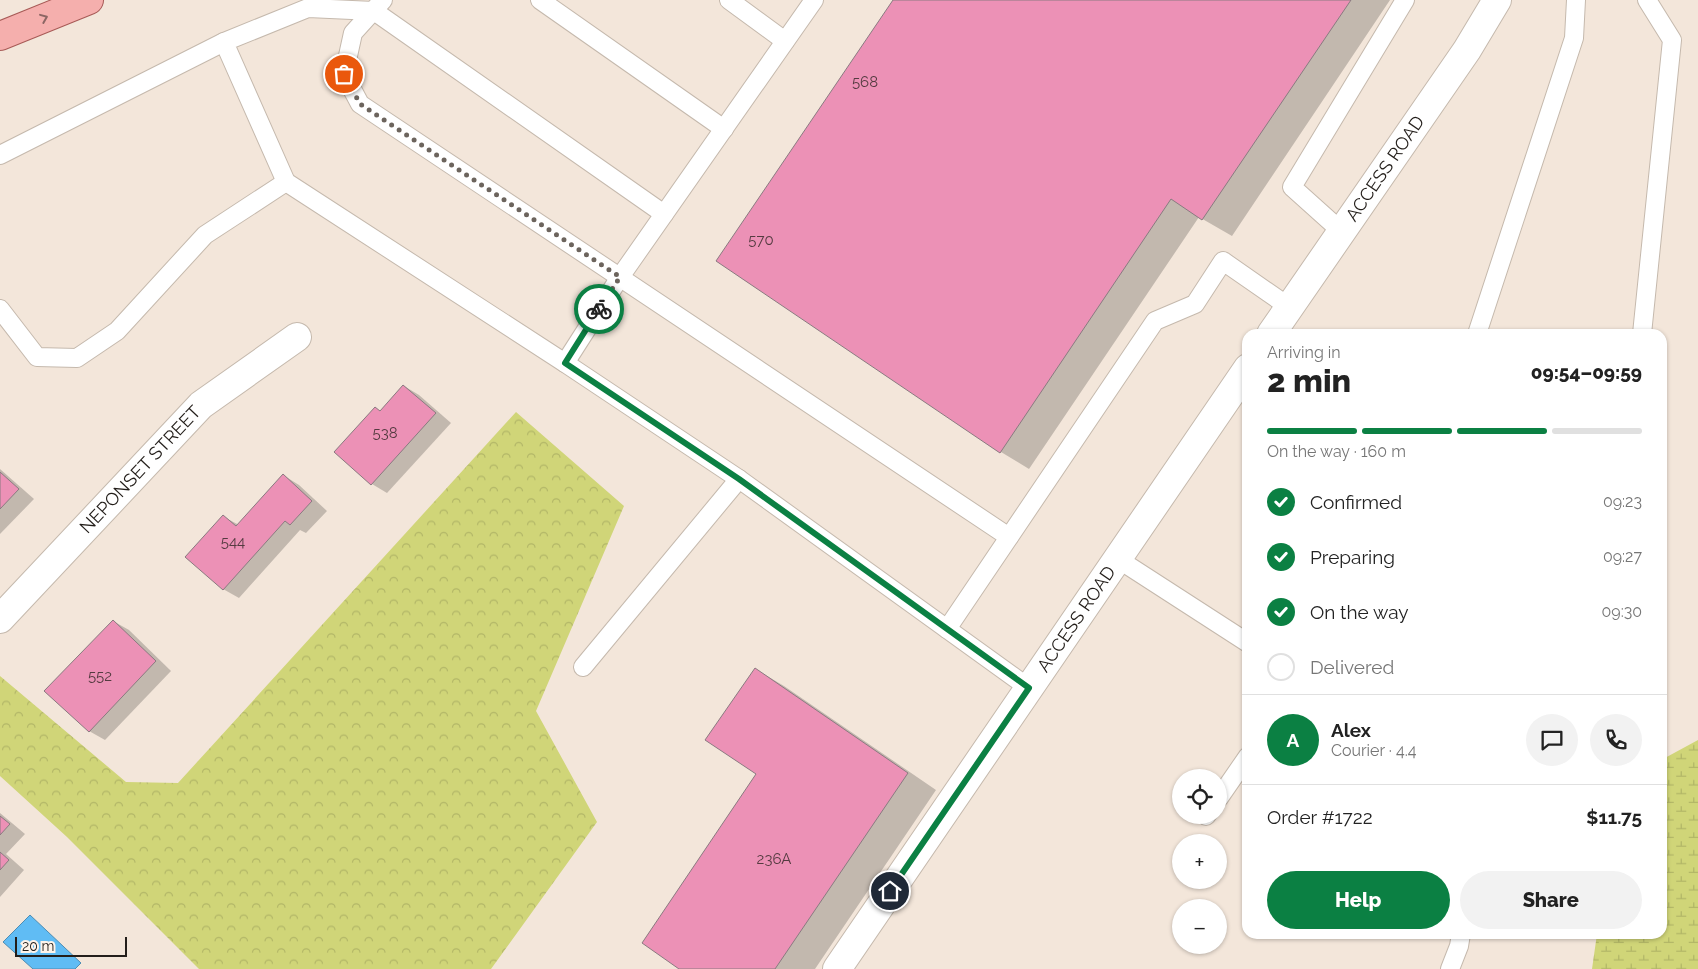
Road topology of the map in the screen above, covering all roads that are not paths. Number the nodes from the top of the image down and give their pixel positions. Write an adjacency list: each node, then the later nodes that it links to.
1 (89, 0): 10 (main road, one-way to 1)
2 (540, 0): 13 (lane)
3 (729, 0): 11 (lane)
4 (814, 0): 11 (lane)
5 (1405, 0): 17 (lane)
6 (1497, 0): 17 (street, ACCESS ROAD)
7 (1576, 0): 22 (lane)
8 (1648, 0): 23 (lane)
9 (379, 5): 12 (lane); 16 (lane); 18 (lane)
10 (0, 36)
11 (785, 41): 13 (lane)
12 (224, 42): 14 (lane); 15 (lane)
13 (724, 129): 16 (lane)
14 (0, 155)
15 (286, 182): 20 (lane); 25 (lane)
16 (664, 214): 18 (lane)
17 (1341, 231): 19 (street, ACCESS ROAD)
18 (620, 277): 25 (lane); 28 (lane)
19 (1289, 307): 21 (street, ACCESS ROAD); 28 (lane)
20 (0, 309)
21 (1274, 329)
22 (1479, 329)
23 (1643, 329)
24 (297, 337): 30 (street, NEPONSET STREET)
25 (565, 363): 27 (lane)
26 (1242, 377): 29 (street, ACCESS ROAD)
27 (739, 479): 31 (lane); 33 (lane)
28 (1009, 537): 31 (lane)
29 (1118, 558): 32 (lane); 34 (street, ACCESS ROAD)
30 (0, 619)
31 (947, 628): 34 (lane)
32 (1242, 639)
33 (583, 667)
34 (1029, 688): 38 (street, ACCESS ROAD)
35 (1242, 765): 36 (lane)
36 (1227, 786)
37 (1461, 939): 39 (lane)
38 (837, 969)
39 (1450, 969)

